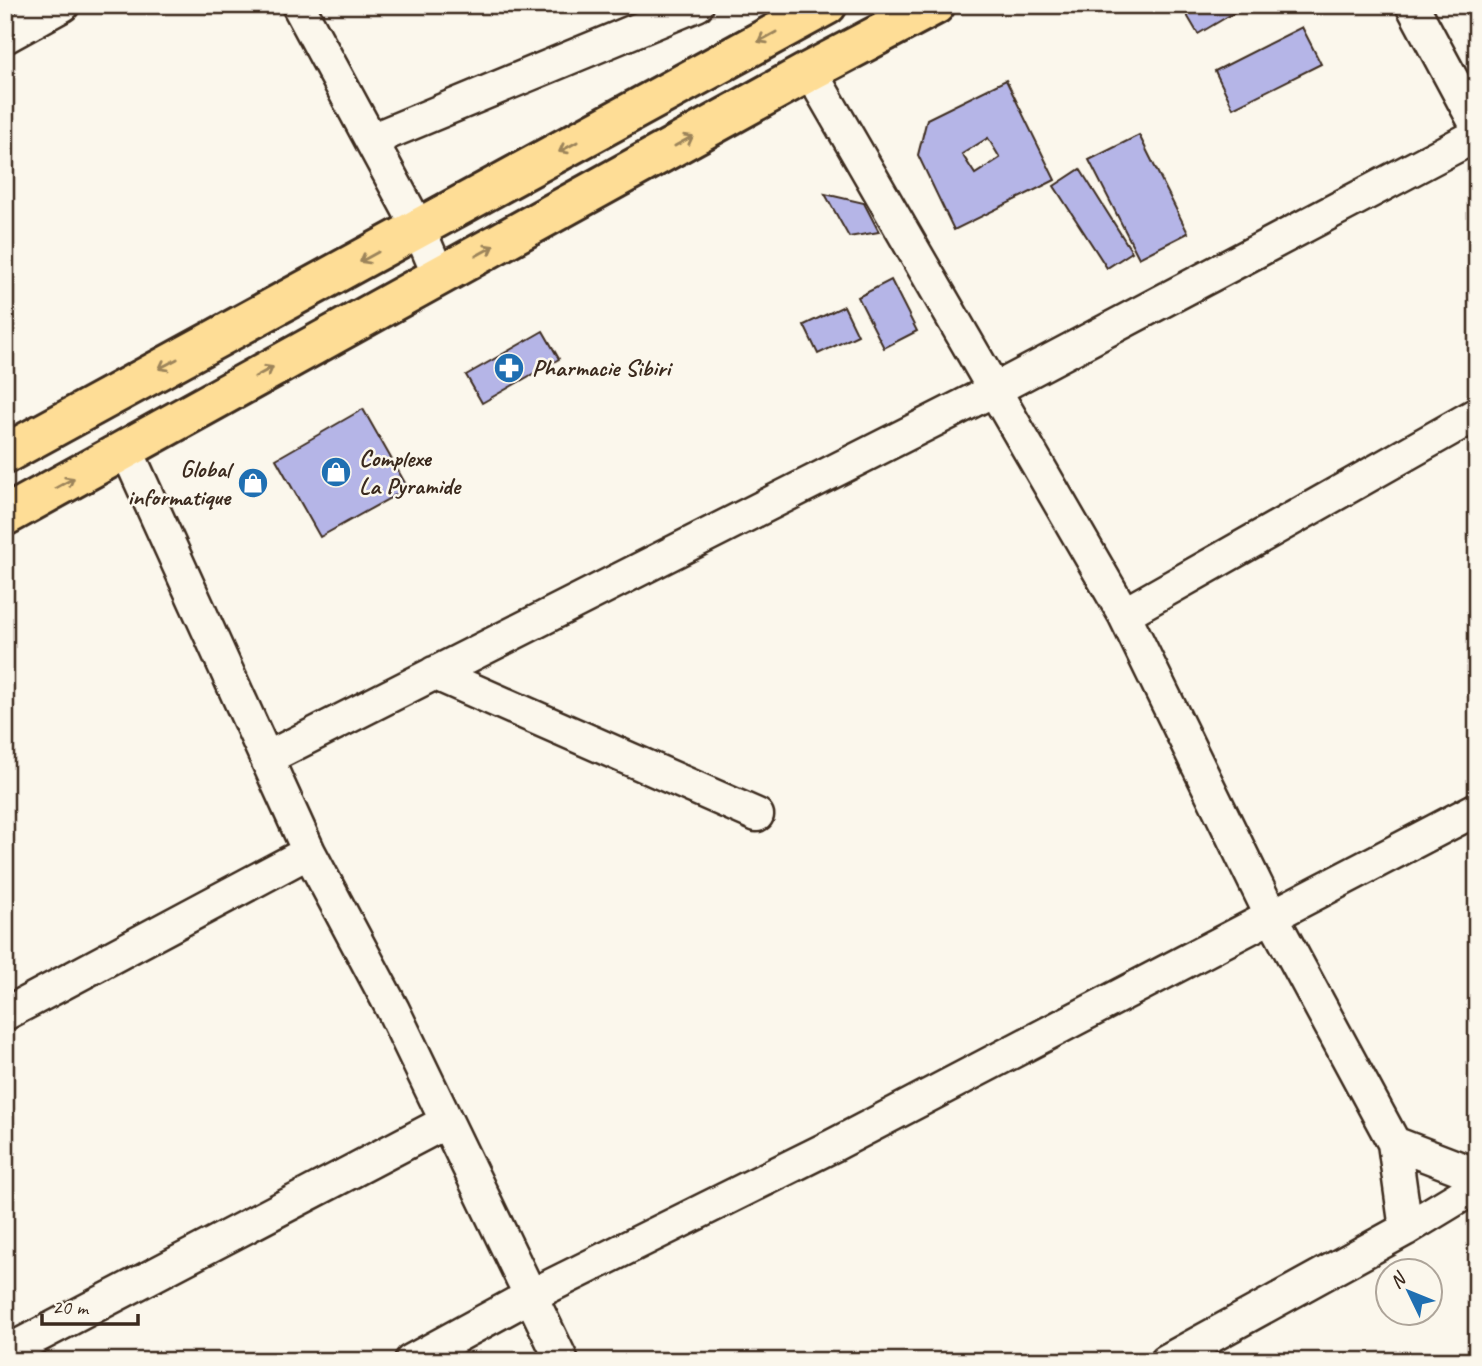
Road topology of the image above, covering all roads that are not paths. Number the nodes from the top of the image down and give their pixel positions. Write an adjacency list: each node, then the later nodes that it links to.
1 (63, 5): 7 (street)
2 (298, 5): 11 (street)
3 (697, 5): 11 (street)
4 (827, 5): 12 (highway, one-way to 12)
5 (936, 5): 8 (highway)
6 (1412, 5): 9 (street)
7 (5, 37)
8 (810, 71): 13 (highway, one-way to 8); 14 (street)
9 (1477, 127)
10 (1477, 135): 14 (street)
11 (371, 140): 12 (street)
12 (419, 229): 13 (street); 17 (highway, one-way to 17)
13 (439, 276): 16 (highway, one-way to 13)
14 (994, 390): 19 (street); 20 (street)
15 (1477, 414): 19 (street)
16 (126, 449): 18 (highway, one-way to 16); 21 (street)
17 (5, 454)
18 (5, 516)
19 (1124, 614): 25 (street)
20 (434, 673): 21 (street); 23 (street)
21 (267, 758): 24 (street)
22 (1477, 809): 25 (street)
23 (757, 815)
24 (309, 852): 26 (street); 27 (street)
25 (1271, 915): 28 (street); 32 (street)
26 (5, 1014)
27 (446, 1122): 32 (street); 33 (street)
28 (1394, 1143): 29 (street); 31 (street)
29 (1477, 1175)
30 (1477, 1186): 31 (street)
31 (1406, 1229): 36 (street)
32 (530, 1296): 34 (street); 35 (street)
33 (5, 1353)
34 (411, 1361)
35 (562, 1361)
36 (1166, 1361)

